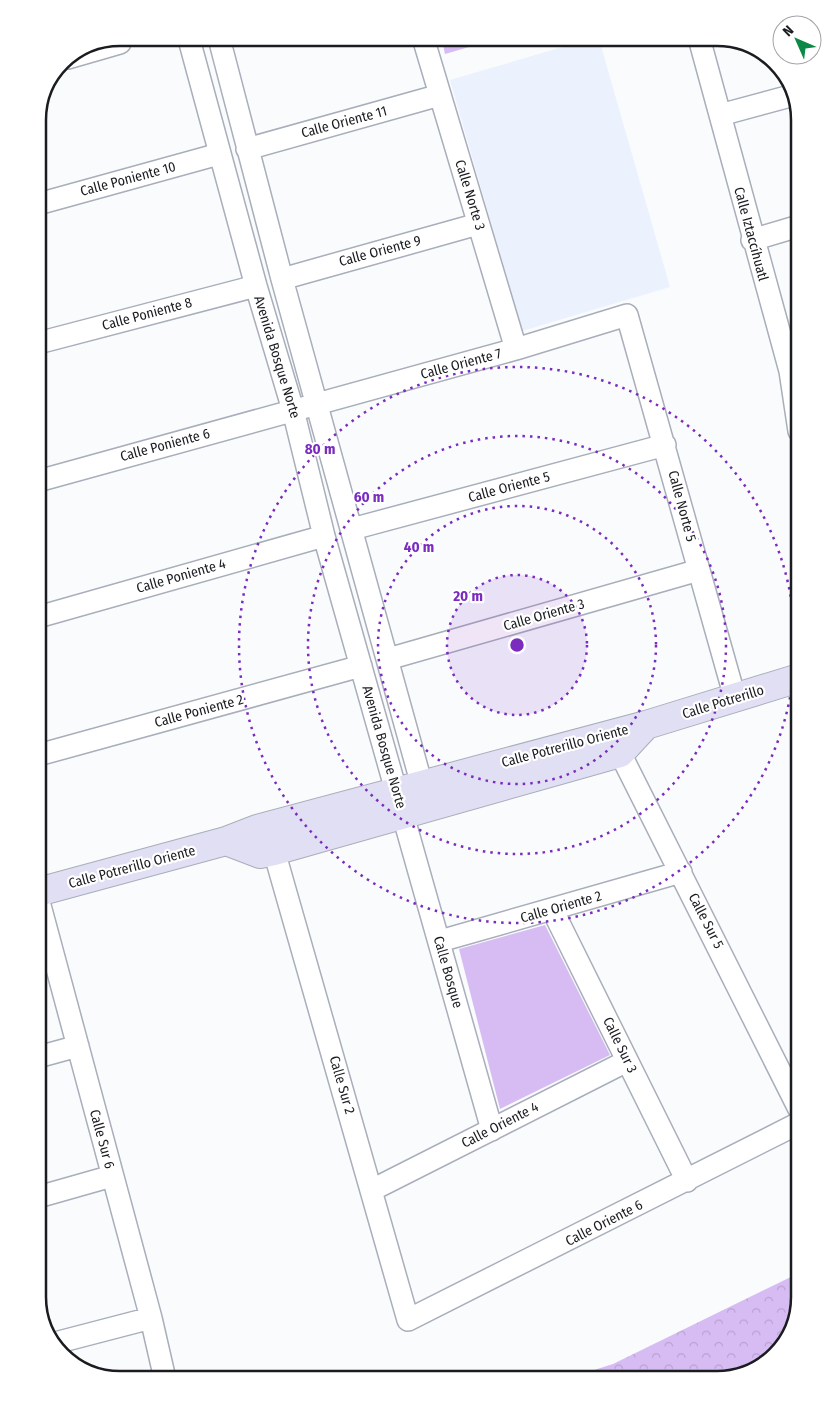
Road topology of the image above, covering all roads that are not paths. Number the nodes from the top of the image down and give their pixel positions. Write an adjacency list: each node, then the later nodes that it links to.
1 (191, 46): 9 (street, Avenida Bosque Norte)
2 (221, 46): 8 (street, Avenida Bosque Norte)
3 (426, 46): 5 (street, Calle Norte 3)
4 (700, 46): 7 (street, Calle Iztaccíhuatl)
5 (440, 95): 8 (street, Calle Oriente 11); 11 (street, Calle Norte 3)
6 (787, 97): 7 (street)
7 (720, 116): 13 (street, Calle Iztaccíhuatl)
8 (247, 149): 14 (street, Avenida Bosque Norte)
9 (219, 154): 10 (street, Calle Poniente 10); 15 (street, Avenida Bosque Norte)
10 (46, 202)
11 (478, 224): 14 (street, Calle Oriente 9); 18 (street, Calle Norte 3)
12 (791, 229): 13 (street)
13 (752, 240): 19 (street, Calle Iztaccíhuatl)
14 (282, 278): 20 (street, Avenida Bosque Norte)
15 (256, 286): 17 (street, Calle Poniente 8); 21 (street, Avenida Bosque Norte)
16 (627, 315): 18 (street, Calle Oriente 7); 22 (street, Calle Norte 5)
17 (46, 341)
18 (516, 349): 20 (street, Calle Oriente 7)
19 (791, 358)
20 (318, 403): 21 (street, Calle Oriente 7); 24 (street, Avenida Bosque Norte)
21 (293, 410): 23 (street, Calle Poniente 6); 25 (street, Avenida Bosque Norte)
22 (665, 445): 24 (street, Calle Oriente 5); 26 (street, Calle Norte 5)
23 (46, 478)
24 (352, 529): 28 (street, Avenida Bosque Norte)
25 (324, 536): 27 (street, Calle Poniente 4); 29 (street, Avenida Bosque Norte)
26 (699, 570): 28 (street, Calle Oriente 3); 31 (street, Calle Norte 5)
27 (46, 615)
28 (388, 659): 35 (street, Avenida Bosque Norte)
29 (361, 666): 34 (street, Calle Poniente 2); 35 (street, Avenida Bosque Norte)
30 (791, 681): 31 (street, Calle Potrerillo)
31 (735, 698): 32 (street, Calle Potrerillo)
32 (646, 725): 33 (street, Calle Potrerillo Oriente)
33 (617, 743): 35 (street, Calle Potrerillo Oriente); 38 (street, Calle Sur 5)
34 (46, 753)
35 (412, 800): 36 (street, Calle Potrerillo Oriente); 37 (street, Calle Potrerillo Oriente); 42 (street, Calle Bosque)
36 (226, 841): 37 (street, Calle Potrerillo Oriente); 39 (street, Calle Potrerillo Oriente)
37 (274, 851): 51 (street, Calle Sur 2)
38 (681, 872): 40 (street, Calle Oriente 2); 46 (street, Calle Sur 5)
39 (46, 890)
40 (552, 909): 42 (street, Calle Oriente 2); 45 (street, Calle Sur 3)
41 (46, 928): 43 (street, Calle Sur 6)
42 (440, 941): 48 (street, Calle Bosque)
43 (78, 1046): 44 (street); 49 (street, Calle Sur 6)
44 (46, 1055)
45 (627, 1061): 48 (street, Calle Oriente 4); 50 (street, Calle Sur 3)
46 (791, 1091)
47 (791, 1128): 50 (street, Calle Oriente 6)
48 (492, 1130): 51 (street, Calle Oriente 4)
49 (112, 1176): 52 (street); 53 (street, Calle Sur 6)
50 (687, 1181): 54 (street, Calle Oriente 6)
51 (372, 1190): 54 (street, Calle Sur 2)
52 (46, 1195)
53 (151, 1318): 55 (street); 56 (street, Calle Sur 6)
54 (408, 1320)
55 (62, 1341)
56 (163, 1371)

